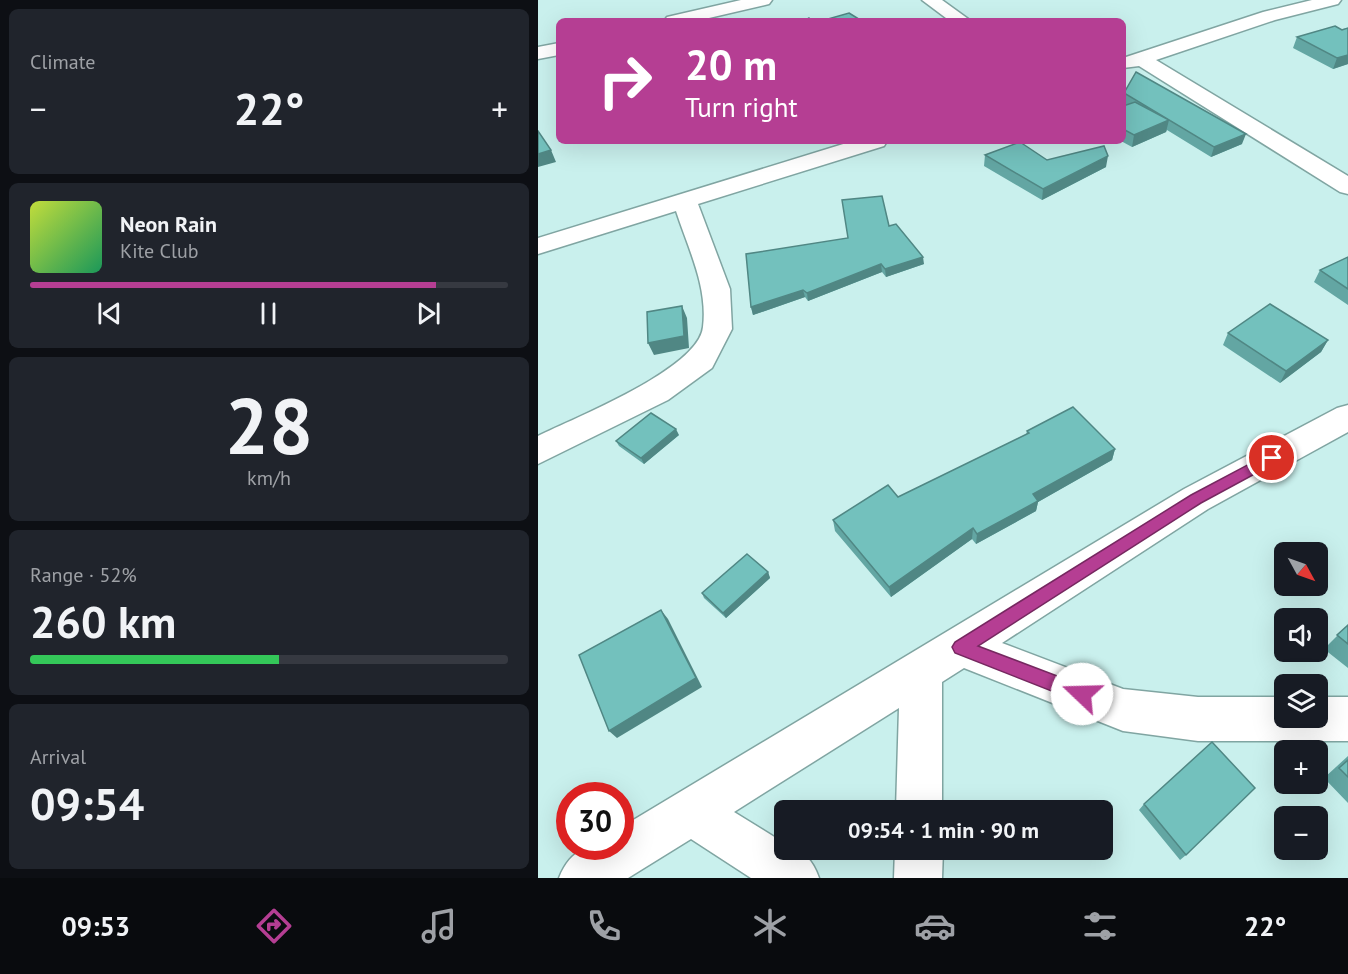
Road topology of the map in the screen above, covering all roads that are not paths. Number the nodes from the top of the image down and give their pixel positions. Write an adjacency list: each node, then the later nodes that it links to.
1 (763, 0): 7 (street)
2 (1332, 0): 6 (street)
3 (959, 2): 4 (street)
4 (936, 3): 8 (street)
5 (1248, 5): 6 (street)
6 (1270, 16): 11 (street)
7 (686, 18)
8 (958, 18)
9 (556, 50): 10 (street)
10 (538, 53)
11 (1132, 62): 13 (street)
12 (866, 144): 14 (street)
13 (1348, 187)
14 (685, 201): 15 (street); 17 (street)
15 (538, 246)
16 (1348, 417): 18 (street)
17 (538, 451)
18 (961, 647): 19 (street); 20 (street)
19 (921, 671): 21 (street); 22 (street)
20 (1348, 719)
21 (919, 800)
22 (692, 812): 24 (street); 25 (street)
23 (919, 860): 26 (street)
24 (583, 878)
25 (795, 878)
26 (918, 878)

